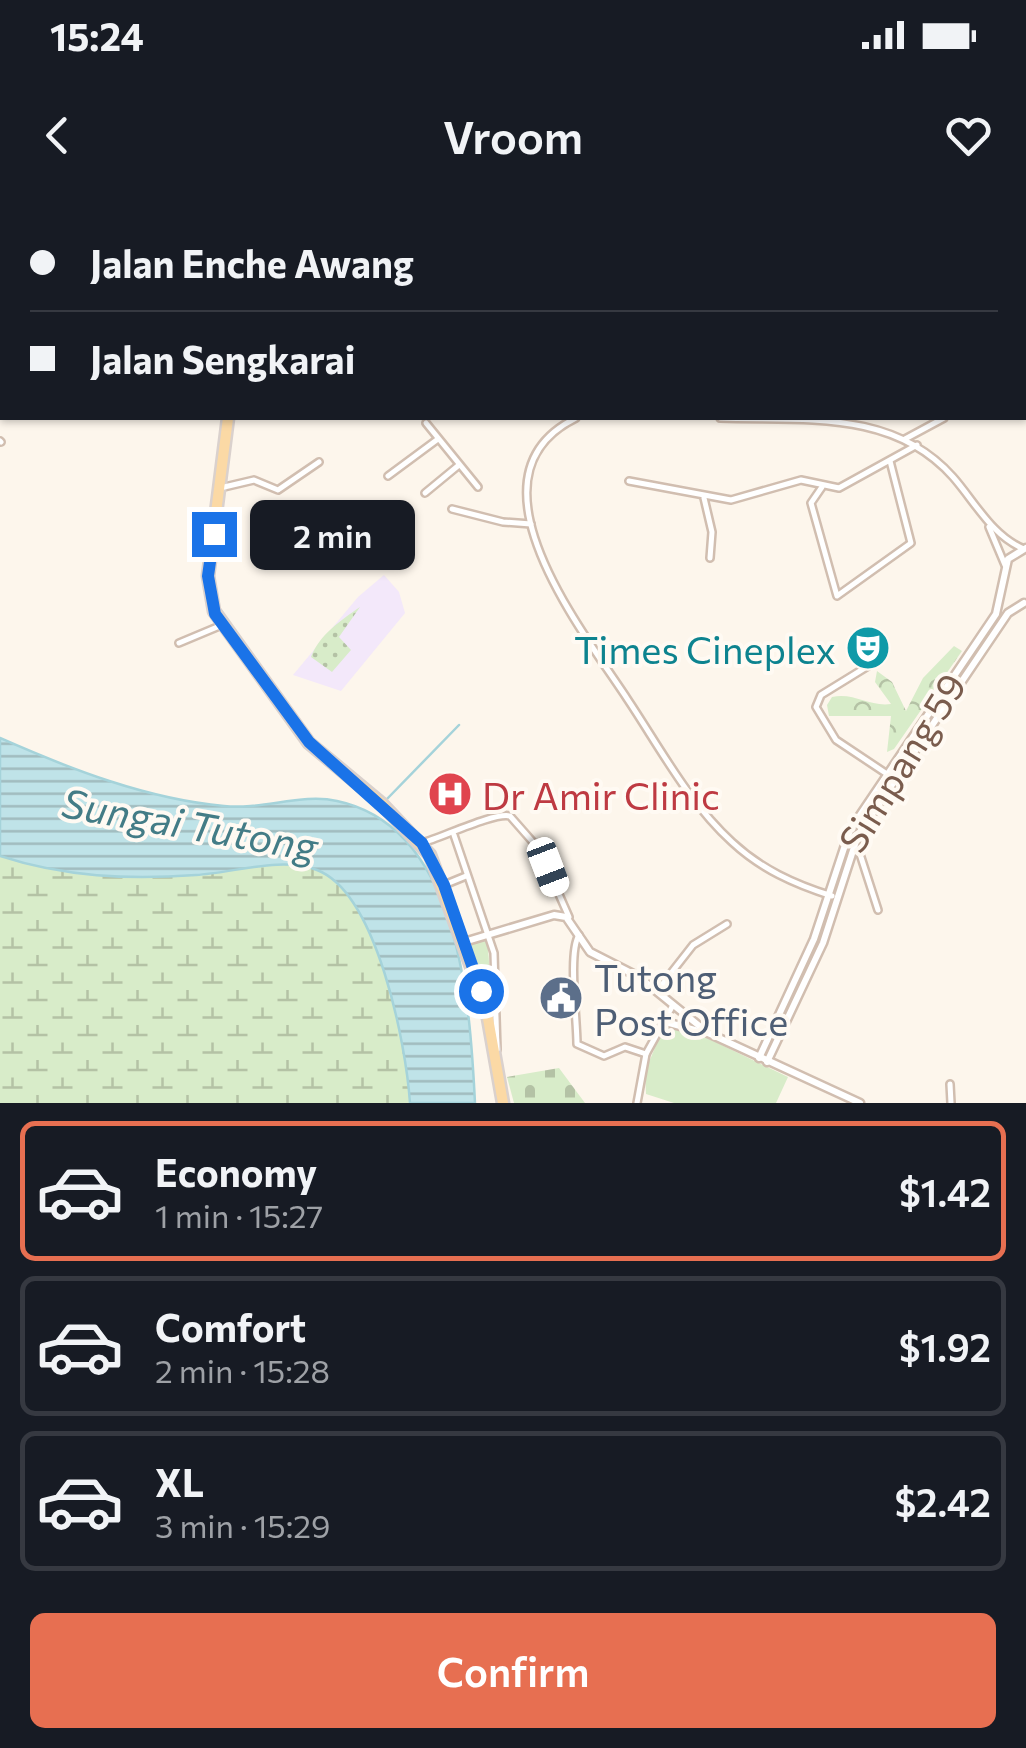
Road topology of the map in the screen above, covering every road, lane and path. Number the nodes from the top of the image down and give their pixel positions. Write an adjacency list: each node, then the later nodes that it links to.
1 (228, 420): 15 (main road)
2 (573, 420): 21 (street)
3 (786, 420): 7 (street)
4 (940, 420): 7 (street)
5 (426, 423): 6 (street)
6 (438, 439): 11 (street); 12 (street)
7 (906, 439): 8 (street)
8 (917, 445): 9 (street); 20 (street)
9 (890, 461): 14 (street); 14 (street)
10 (319, 462): 15 (street)
11 (460, 465): 16 (street); 17 (street)
12 (388, 476)
13 (629, 481): 18 (street)
14 (822, 487): 18 (street)
15 (220, 488): 27 (main road)
16 (478, 488)
17 (426, 493)
18 (704, 498): 23 (street)
19 (452, 510): 21 (street)
20 (980, 511): 22 (street); 24 (street)
21 (531, 524): 37 (street)
22 (1025, 548): 24 (street)
23 (710, 558)
24 (1005, 565): 25 (street, Simpang 59)
25 (1003, 582): 26 (street); 30 (street, Simpang 59)
26 (1025, 603): 33 (street, Simpang 59)
27 (222, 625): 28 (street); 32 (main road)
28 (179, 643)
29 (881, 658): 30 (street)
30 (886, 774): 37 (street, Simpang 59)
31 (454, 835): 32 (street); 34 (street); 36 (street)
32 (422, 843): 35 (main road)
33 (853, 847): 37 (street, Simpang 59); 38 (street, Simpang 59)
34 (466, 876): 35 (street); 42 (street)
35 (444, 885): 44 (main road)
36 (559, 896): 39 (street); 41 (street)
37 (832, 896): 51 (street, Simpang 59); 52 (street, Simpang 59)
38 (878, 910)
39 (554, 916): 41 (street); 42 (street)
40 (726, 924): 45 (street)
41 (573, 925): 43 (street)
42 (486, 935): 44 (street); 49 (street)
43 (579, 935): 45 (street); 50 (street)
44 (464, 942): 49 (main road)
45 (656, 991): 46 (street)
46 (673, 1004): 47 (street); 48 (street)
47 (662, 1021): 48 (street); 50 (street)
48 (708, 1034): 51 (street)
49 (496, 1054): 55 (main road)
50 (646, 1054): 56 (street)
51 (758, 1058): 52 (street)
52 (767, 1062): 54 (street)
53 (950, 1084): 58 (street)
54 (840, 1098): 57 (street)
55 (503, 1103)
56 (638, 1103)
57 (860, 1103)
58 (952, 1103)

